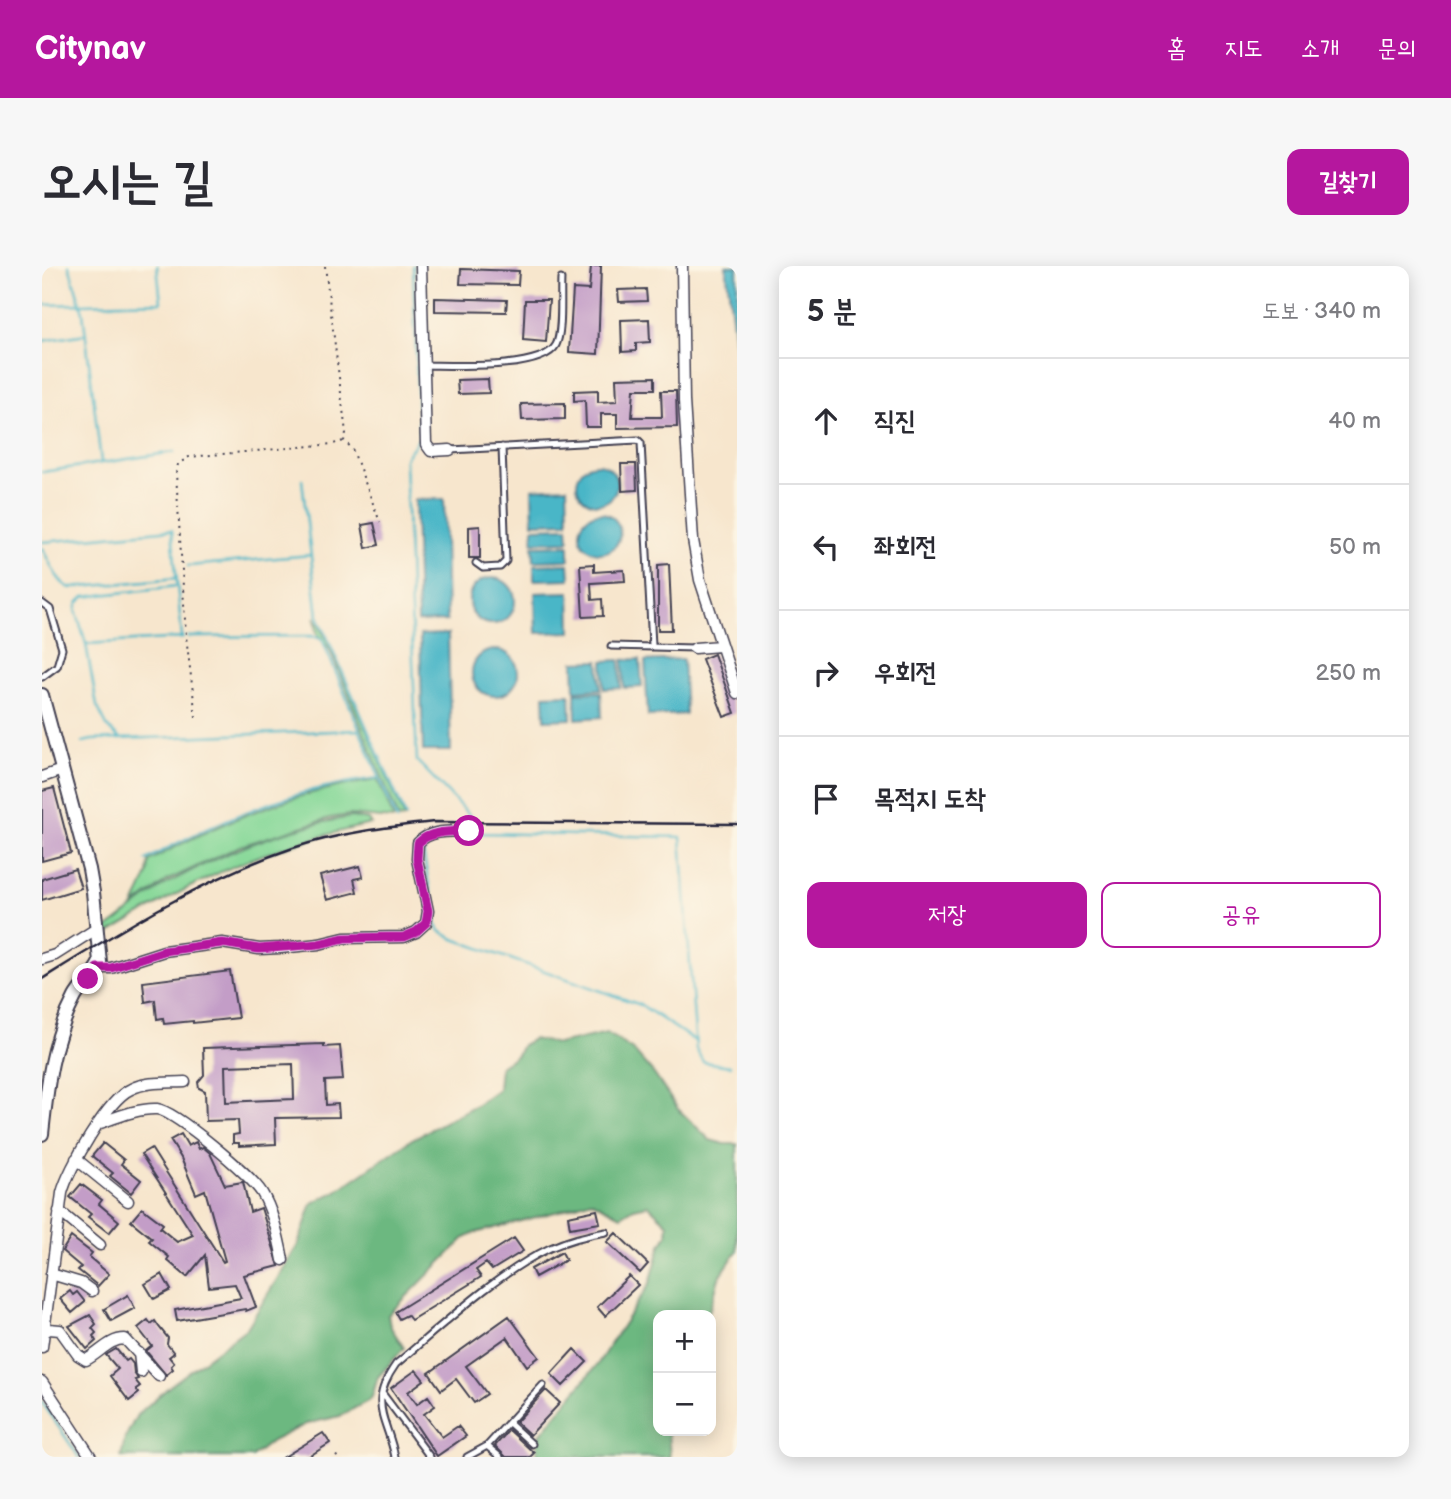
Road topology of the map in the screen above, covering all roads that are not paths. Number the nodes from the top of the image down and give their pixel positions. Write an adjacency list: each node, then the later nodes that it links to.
1 (421, 266): 4 (street)
2 (682, 266): 11 (street)
3 (561, 279): 4 (lane)
4 (424, 365): 6 (street)
5 (502, 447): 6 (lane); 7 (lane); 9 (lane)
6 (450, 450)
7 (476, 562)
8 (42, 603): 13 (lane)
9 (652, 645): 10 (lane); 12 (lane)
10 (611, 646)
11 (720, 646): 12 (street); 14 (street)
12 (695, 648)
13 (42, 677)
14 (737, 693)
15 (42, 695): 16 (street)
16 (62, 771): 17 (street); 19 (street)
17 (42, 777)
18 (469, 831): 21 (street)
19 (96, 929): 20 (street); 21 (street)
20 (42, 959)
21 (97, 968): 24 (street)
22 (185, 1082): 23 (street)
23 (100, 1123): 25 (street); 30 (street)
24 (42, 1134)
25 (76, 1159): 26 (street); 27 (street)
26 (128, 1201)
27 (59, 1211): 29 (street); 31 (street)
28 (607, 1232): 40 (lane)
29 (100, 1245)
30 (283, 1260)
31 (51, 1274): 32 (street); 33 (street)
32 (92, 1291)
33 (43, 1333): 34 (street); 35 (street)
34 (42, 1347)
35 (139, 1353): 36 (street); 37 (street)
36 (141, 1371)
37 (159, 1376)
38 (42, 1382): 44 (street)
39 (543, 1385): 41 (lane)
40 (382, 1393): 45 (lane); 46 (lane)
41 (509, 1423): 42 (lane); 43 (lane)
42 (532, 1444)
43 (487, 1446): 47 (lane); 48 (lane)
44 (91, 1457)
45 (395, 1457)
46 (430, 1457)
47 (467, 1457)
48 (500, 1457)

